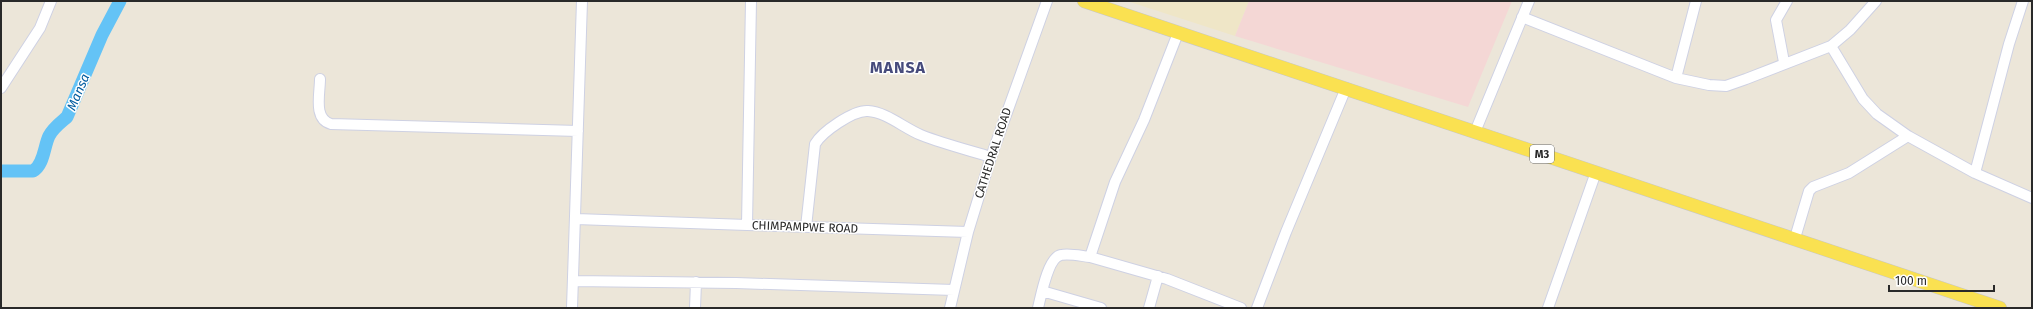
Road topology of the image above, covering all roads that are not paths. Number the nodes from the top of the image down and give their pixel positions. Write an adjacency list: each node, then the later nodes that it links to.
1 (51, 1): 17 (street)
2 (582, 1): 19 (street)
3 (751, 1): 27 (street, CHIMPAMPWE ROAD)
4 (1047, 1): 22 (street, CATHEDRAL ROAD)
5 (1084, 1): 12 (main road, M3)
6 (1528, 1): 11 (street)
7 (1696, 1): 15 (street)
8 (1787, 1): 14 (street)
9 (1876, 1): 13 (street)
10 (2023, 1): 24 (street)
11 (1522, 17): 15 (street); 20 (street)
12 (1178, 34): 18 (main road, M3); 31 (street)
13 (1831, 46): 14 (street); 21 (street)
14 (1784, 62): 15 (street)
15 (1676, 78)
16 (320, 79): 19 (street)
17 (1, 88)
18 (1346, 88): 20 (main road, M3); 44 (street)
19 (578, 131): 26 (street)
20 (1475, 132): 23 (main road, M3)
21 (1908, 136): 24 (street); 30 (street)
22 (991, 157): 28 (street); 29 (street, CATHEDRAL ROAD)
23 (1596, 172): 30 (main road, M3); 45 (street)
24 (1975, 173): 25 (street)
25 (2032, 198)
26 (576, 219): 27 (street); 33 (street)
27 (746, 225): 28 (street, CHIMPAMPWE ROAD)
28 (806, 227): 29 (street, CHIMPAMPWE ROAD)
29 (968, 232): 35 (street, CATHEDRAL ROAD)
30 (1795, 238): 46 (main road, M3)
31 (1090, 257): 32 (street); 36 (street)
32 (1158, 276): 42 (street); 43 (street)
33 (573, 281): 34 (street); 37 (street)
34 (696, 282): 35 (street); 38 (street)
35 (954, 290): 39 (street, CATHEDRAL ROAD)
36 (1042, 291): 40 (street); 41 (street)
37 (572, 308)
38 (696, 308)
39 (950, 308)
40 (1038, 308)
41 (1101, 308)
42 (1149, 308)
43 (1242, 308)
44 (1257, 308)
45 (1548, 308)
46 (2000, 308)

